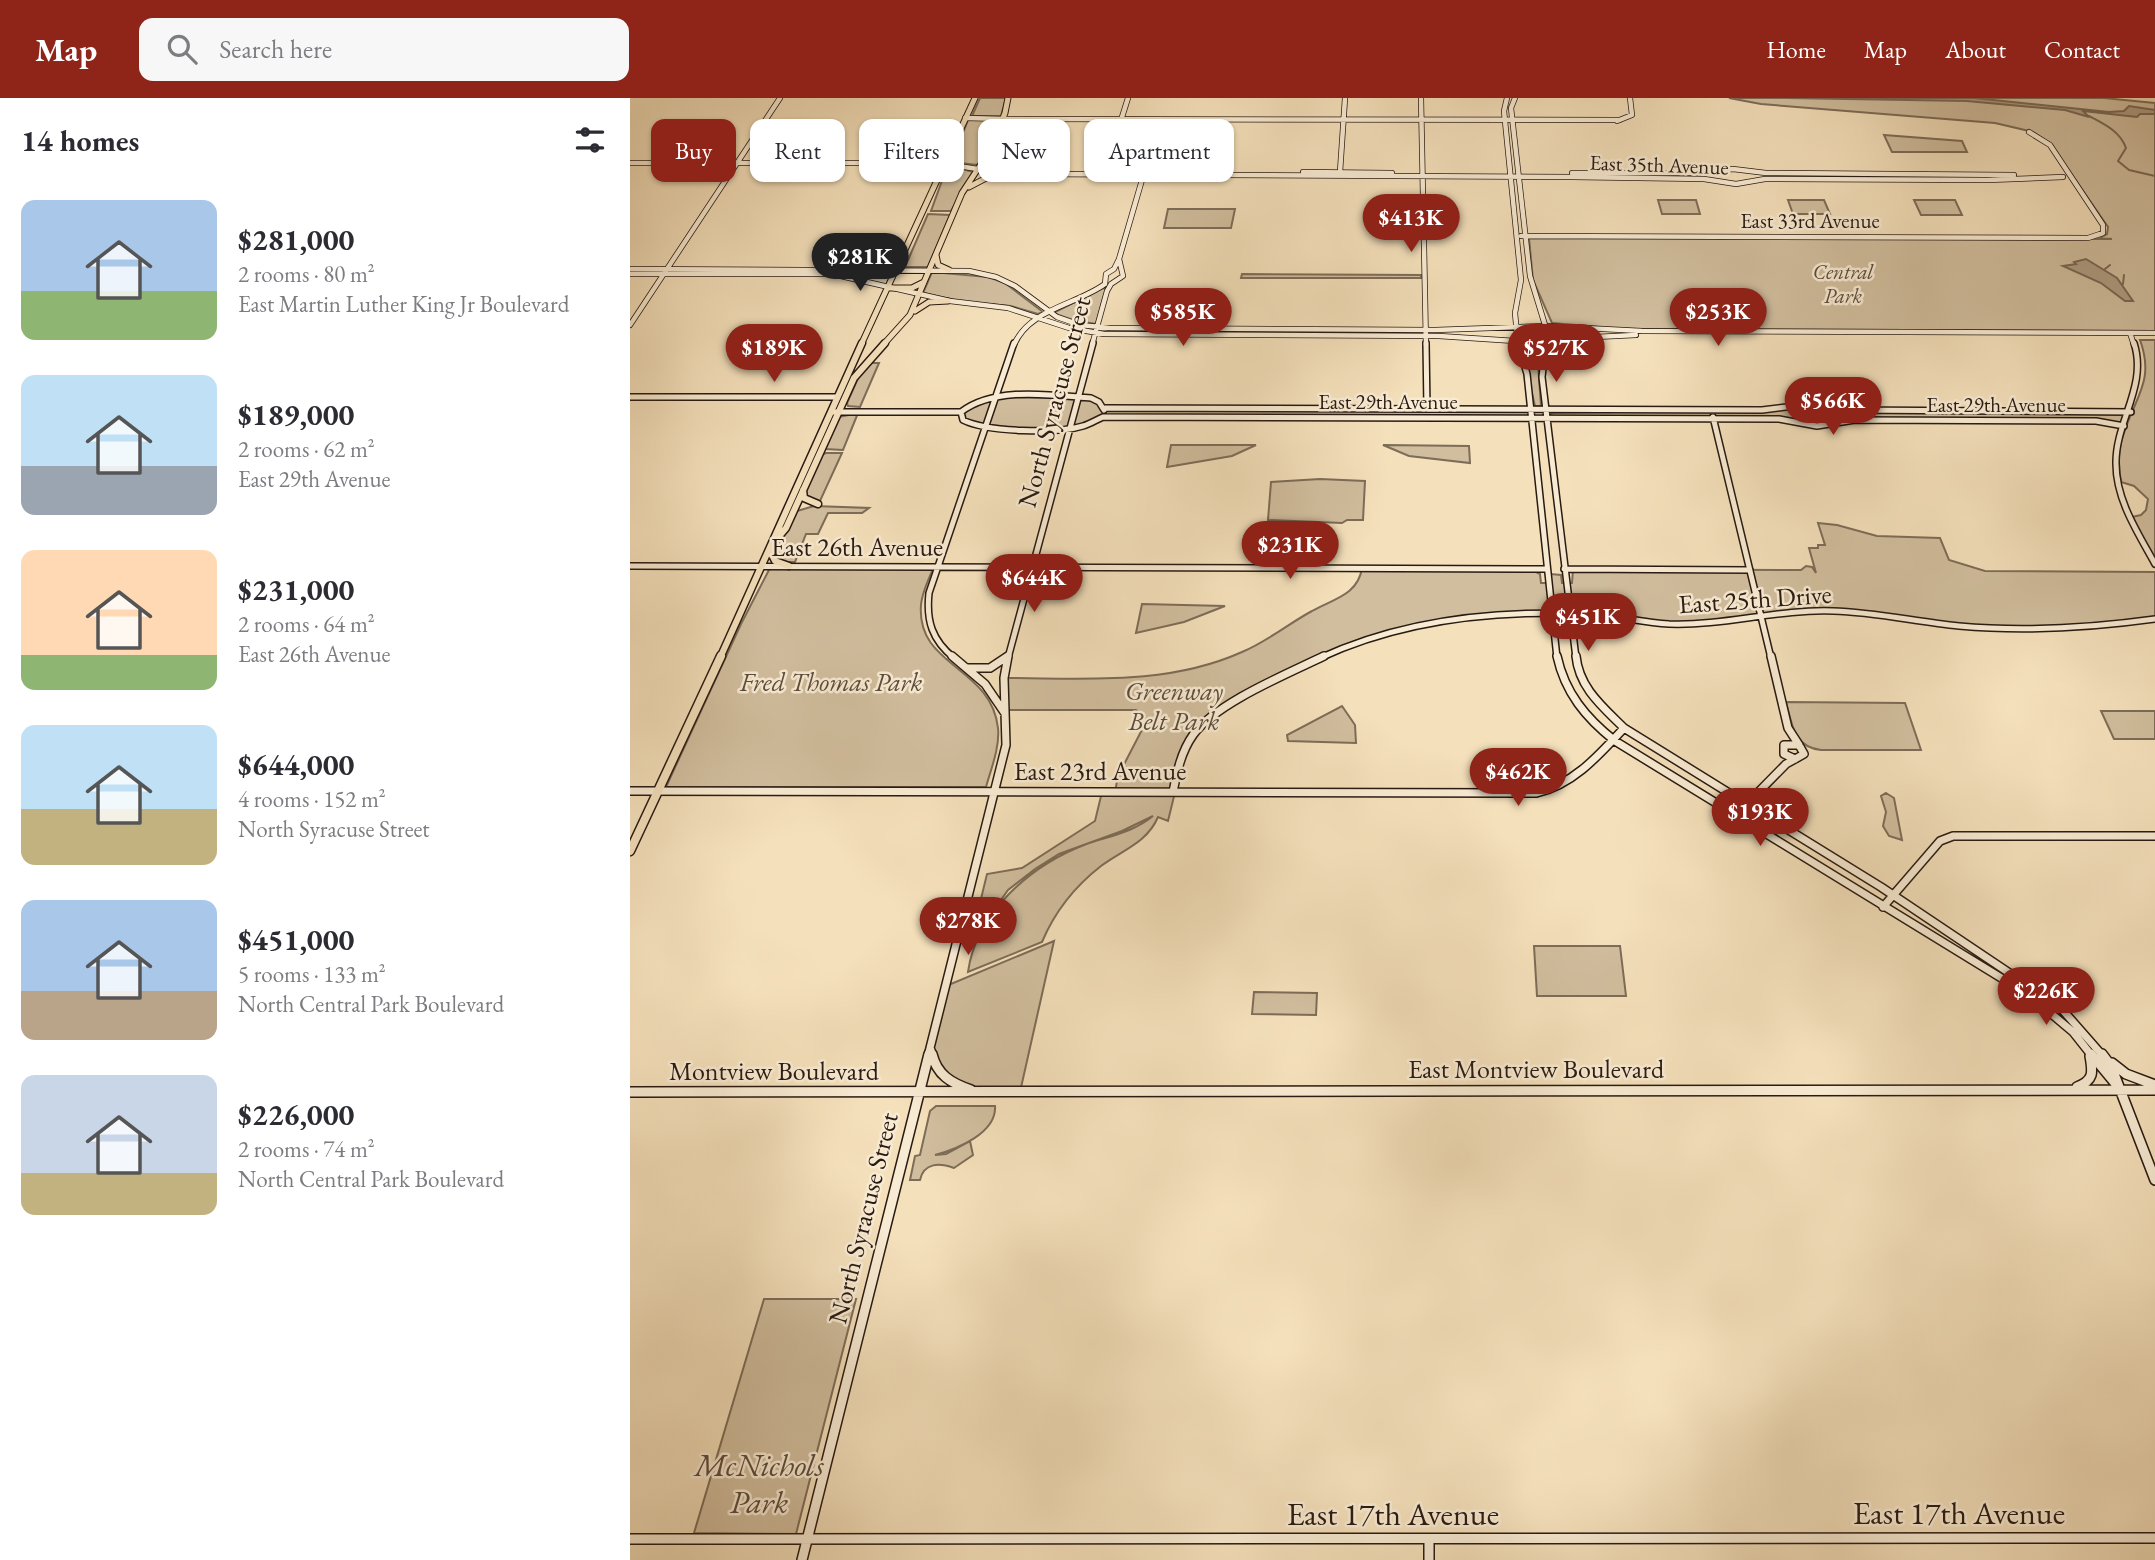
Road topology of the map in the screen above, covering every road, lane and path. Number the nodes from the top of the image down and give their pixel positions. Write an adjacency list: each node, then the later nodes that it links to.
1 (780, 98): 21 (street)
2 (973, 98): 11 (main road)
3 (1011, 98): 10 (main road)
4 (1128, 98): 14 (street)
5 (1345, 98): 16 (street)
6 (1421, 98): 17 (street)
7 (1507, 98): 18 (street)
8 (1515, 98): 19 (street)
9 (1630, 98): 19 (street)
10 (1004, 116): 11 (street); 12 (main road); 13 (street)
11 (965, 118)
12 (1003, 119)
13 (1092, 119)
14 (1121, 119)
15 (1234, 120): 16 (street)
16 (1343, 120): 17 (street); 26 (street)
17 (1422, 120): 18 (street); 29 (street)
18 (1504, 120): 19 (street); 30 (street)
19 (1512, 120): 31 (street)
20 (2029, 132): 33 (street)
21 (737, 162): 22 (street, East 35th Avenue); 23 (street, East 35th Avenue); 48 (street)
22 (630, 163)
23 (859, 163)
24 (964, 166): 25 (street, East 35th Avenue)
25 (978, 169): 37 (main road)
26 (1340, 172): 28 (street, East 35th Avenue); 29 (street, East 35th Avenue)
27 (1234, 175): 28 (street, East 35th Avenue)
28 (1253, 175): 29 (street, East 35th Avenue)
29 (1422, 175): 30 (street, East 35th Avenue); 64 (street)
30 (1510, 175): 31 (street, East 35th Avenue); 38 (street)
31 (1519, 175): 32 (street, East 35th Avenue); 32 (street, East 35th Avenue); 39 (street)
32 (2063, 177): 33 (street, East 35th Avenue)
33 (2071, 177): 39 (street, East 33rd Avenue)
34 (978, 179): 37 (main road)
35 (936, 182): 41 (main road)
36 (1139, 182): 42 (street, North Syracuse Street)
37 (962, 193): 40 (main road)
38 (1517, 236): 39 (street, East 33rd Avenue); 61 (street)
39 (1525, 236): 62 (street)
40 (936, 255): 45 (main road); 46 (main road)
41 (902, 258): 43 (main road); 44 (main road)
42 (1119, 260): 49 (street, North Syracuse Street); 50 (street, North Syracuse Street)
43 (876, 269): 44 (street); 48 (street)
44 (897, 269): 45 (street); 54 (main road)
45 (930, 269): 46 (street); 53 (main road)
46 (949, 270): 57 (street)
47 (630, 271): 48 (street)
48 (665, 271): 54 (street); 60 (street)
49 (1110, 272): 50 (street); 51 (street, North Syracuse Street)
50 (1121, 272): 52 (street, North Syracuse Street)
51 (1106, 279): 52 (street); 57 (street)
52 (1117, 280): 63 (street, North Syracuse Street)
53 (925, 282): 54 (main road); 55 (main road)
54 (889, 288): 55 (street); 67 (main road)
55 (920, 295): 56 (street); 58 (main road)
56 (948, 301): 58 (main road); 59 (street)
57 (1046, 311): 59 (street); 63 (street)
58 (910, 316): 70 (main road)
59 (1038, 317): 63 (street); 73 (street)
60 (630, 325)
61 (1517, 326): 62 (street); 64 (street); 68 (street)
62 (1545, 326): 65 (street); 69 (street)
63 (1097, 330): 64 (street); 74 (street, North Syracuse Street)
64 (1425, 332): 68 (street); 76 (street)
65 (2132, 335): 66 (street); 69 (street); 83 (street)
66 (2155, 335)
67 (864, 341): 70 (main road); 72 (main road)
68 (1518, 341): 69 (street); 77 (street)
69 (1546, 341): 78 (street)
70 (868, 361): 81 (main road)
71 (630, 397): 72 (street)
72 (837, 397): 80 (main road)
73 (996, 397): 74 (street); 82 (street); 89 (street)
74 (1080, 398): 75 (street); 90 (street, North Syracuse Street)
75 (1105, 408): 76 (street, East 29th Avenue); 84 (street)
76 (1427, 409): 77 (street, East 29th Avenue)
77 (1531, 410): 78 (street, East 29th Avenue); 85 (street)
78 (1546, 410): 79 (street, East 29th Avenue); 86 (street)
79 (1711, 410): 83 (street, East 29th Avenue); 87 (street)
80 (830, 412): 81 (street); 92 (main road)
81 (839, 412): 82 (street); 91 (main road)
82 (961, 412): 89 (street)
83 (2131, 412): 88 (street)
84 (1102, 417): 85 (street, East 29th Avenue); 90 (street, East 29th Avenue)
85 (1532, 418): 86 (street, East 29th Avenue); 104 (street)
86 (1547, 418): 87 (street, East 29th Avenue); 105 (street)
87 (1713, 419): 88 (street, East 29th Avenue); 103 (street)
88 (2124, 426): 97 (street)
89 (986, 428): 90 (street, East 29th Avenue); 101 (street)
90 (1071, 428): 102 (street, North Syracuse Street)
91 (804, 489): 93 (main road); 94 (main road)
92 (792, 496): 93 (main road); 95 (main road)
93 (797, 504): 95 (main road)
94 (818, 504)
95 (775, 541): 96 (main road)
96 (770, 551): 98 (main road); 100 (main road)
97 (2155, 564)
98 (763, 565): 99 (street, East 26th Avenue); 100 (street, East 26th Avenue); 124 (main road)
99 (630, 566)
100 (789, 566): 101 (street, East 26th Avenue)
101 (938, 566): 102 (street, East 26th Avenue); 113 (street)
102 (1032, 567): 104 (street, East 26th Avenue); 112 (street, North Syracuse Street)
103 (1750, 570): 105 (street); 108 (street)
104 (1547, 573): 106 (street)
105 (1564, 573): 107 (street)
106 (1551, 611): 107 (street, East 25th Drive); 110 (street); 126 (street, East 25th Drive)
107 (1569, 611): 108 (street, East 25th Drive); 111 (street)
108 (1761, 615): 109 (street, East 25th Drive); 115 (street)
109 (2155, 618)
110 (1556, 651): 111 (street); 117 (street)
111 (1574, 652): 116 (street)
112 (1009, 654): 113 (street); 114 (street, North Syracuse Street)
113 (964, 667): 114 (street)
114 (1006, 715): 125 (street, North Syracuse Street)
115 (1788, 728): 118 (street); 119 (street)
116 (1624, 729): 117 (street); 127 (street)
117 (1613, 740): 126 (street, East 23rd Avenue); 128 (street)
118 (1786, 744): 119 (street); 120 (street)
119 (1798, 745): 121 (street)
120 (1784, 754): 121 (street); 122 (street)
121 (1795, 759): 122 (street)
122 (1779, 771): 127 (street)
123 (630, 791): 124 (street, East 23rd Avenue)
124 (657, 791): 125 (street, East 23rd Avenue); 130 (main road)
125 (994, 791): 126 (street, East 23rd Avenue); 134 (street, North Syracuse Street)
126 (1173, 792)
127 (1747, 804): 128 (street); 131 (street)
128 (1735, 816): 132 (street)
129 (2155, 836): 131 (street)
130 (630, 851)
131 (1892, 895): 132 (street); 135 (street)
132 (1883, 907): 133 (street)
133 (2081, 1040): 137 (street); 138 (street)
134 (931, 1046): 140 (street); 141 (street, North Syracuse Street)
135 (2105, 1055): 136 (street); 138 (street)
136 (2155, 1088): 138 (street, East Montview Boulevard)
137 (2069, 1090): 138 (street, East Montview Boulevard); 140 (street, East Montview Boulevard)
138 (2120, 1090): 142 (street)
139 (630, 1092): 141 (street, Montview Boulevard)
140 (978, 1092): 141 (street, East Montview Boulevard)
141 (918, 1093): 145 (street, North Syracuse Street)
142 (2155, 1180)
143 (2155, 1538): 146 (street, East 17th Avenue)
144 (630, 1539): 145 (street, East 17th Avenue)
145 (807, 1540): 146 (street, East 17th Avenue); 147 (street, North Syracuse Street)
146 (1429, 1540): 148 (street)
147 (802, 1560)
148 (1429, 1560)

